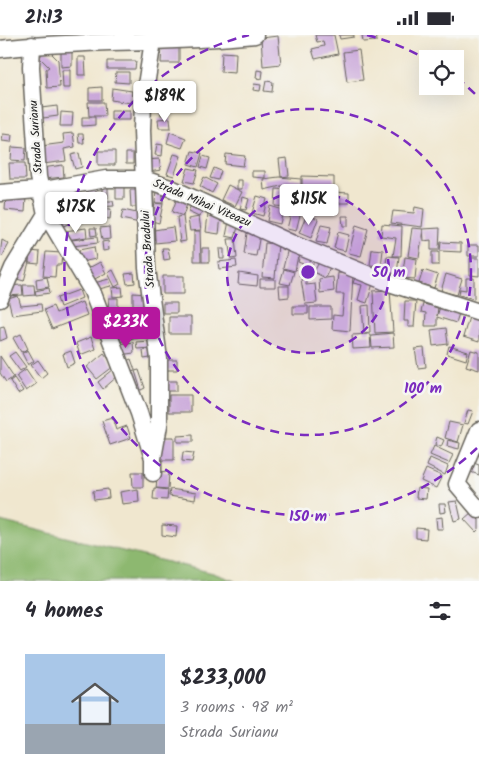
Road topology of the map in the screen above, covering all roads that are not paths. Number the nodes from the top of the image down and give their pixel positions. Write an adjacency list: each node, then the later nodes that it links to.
1 (255, 35): 2 (street)
2 (153, 41): 3 (street); 5 (street, Strada Bradului)
3 (32, 45): 4 (street); 6 (street, Strada Surianu)
4 (0, 49)
5 (144, 179): 6 (street, Strada Mihai Viteazu); 10 (street, Strada Mihai Viteazu); 12 (street, Strada Bradului)
6 (40, 190): 7 (street, Strada Mihai Viteazu); 8 (street, Strada Surianu)
7 (0, 193)
8 (46, 214): 9 (street); 12 (street, Strada Surianu)
9 (0, 299)
10 (479, 312)
11 (479, 430): 13 (street)
12 (153, 465)
13 (479, 510)

